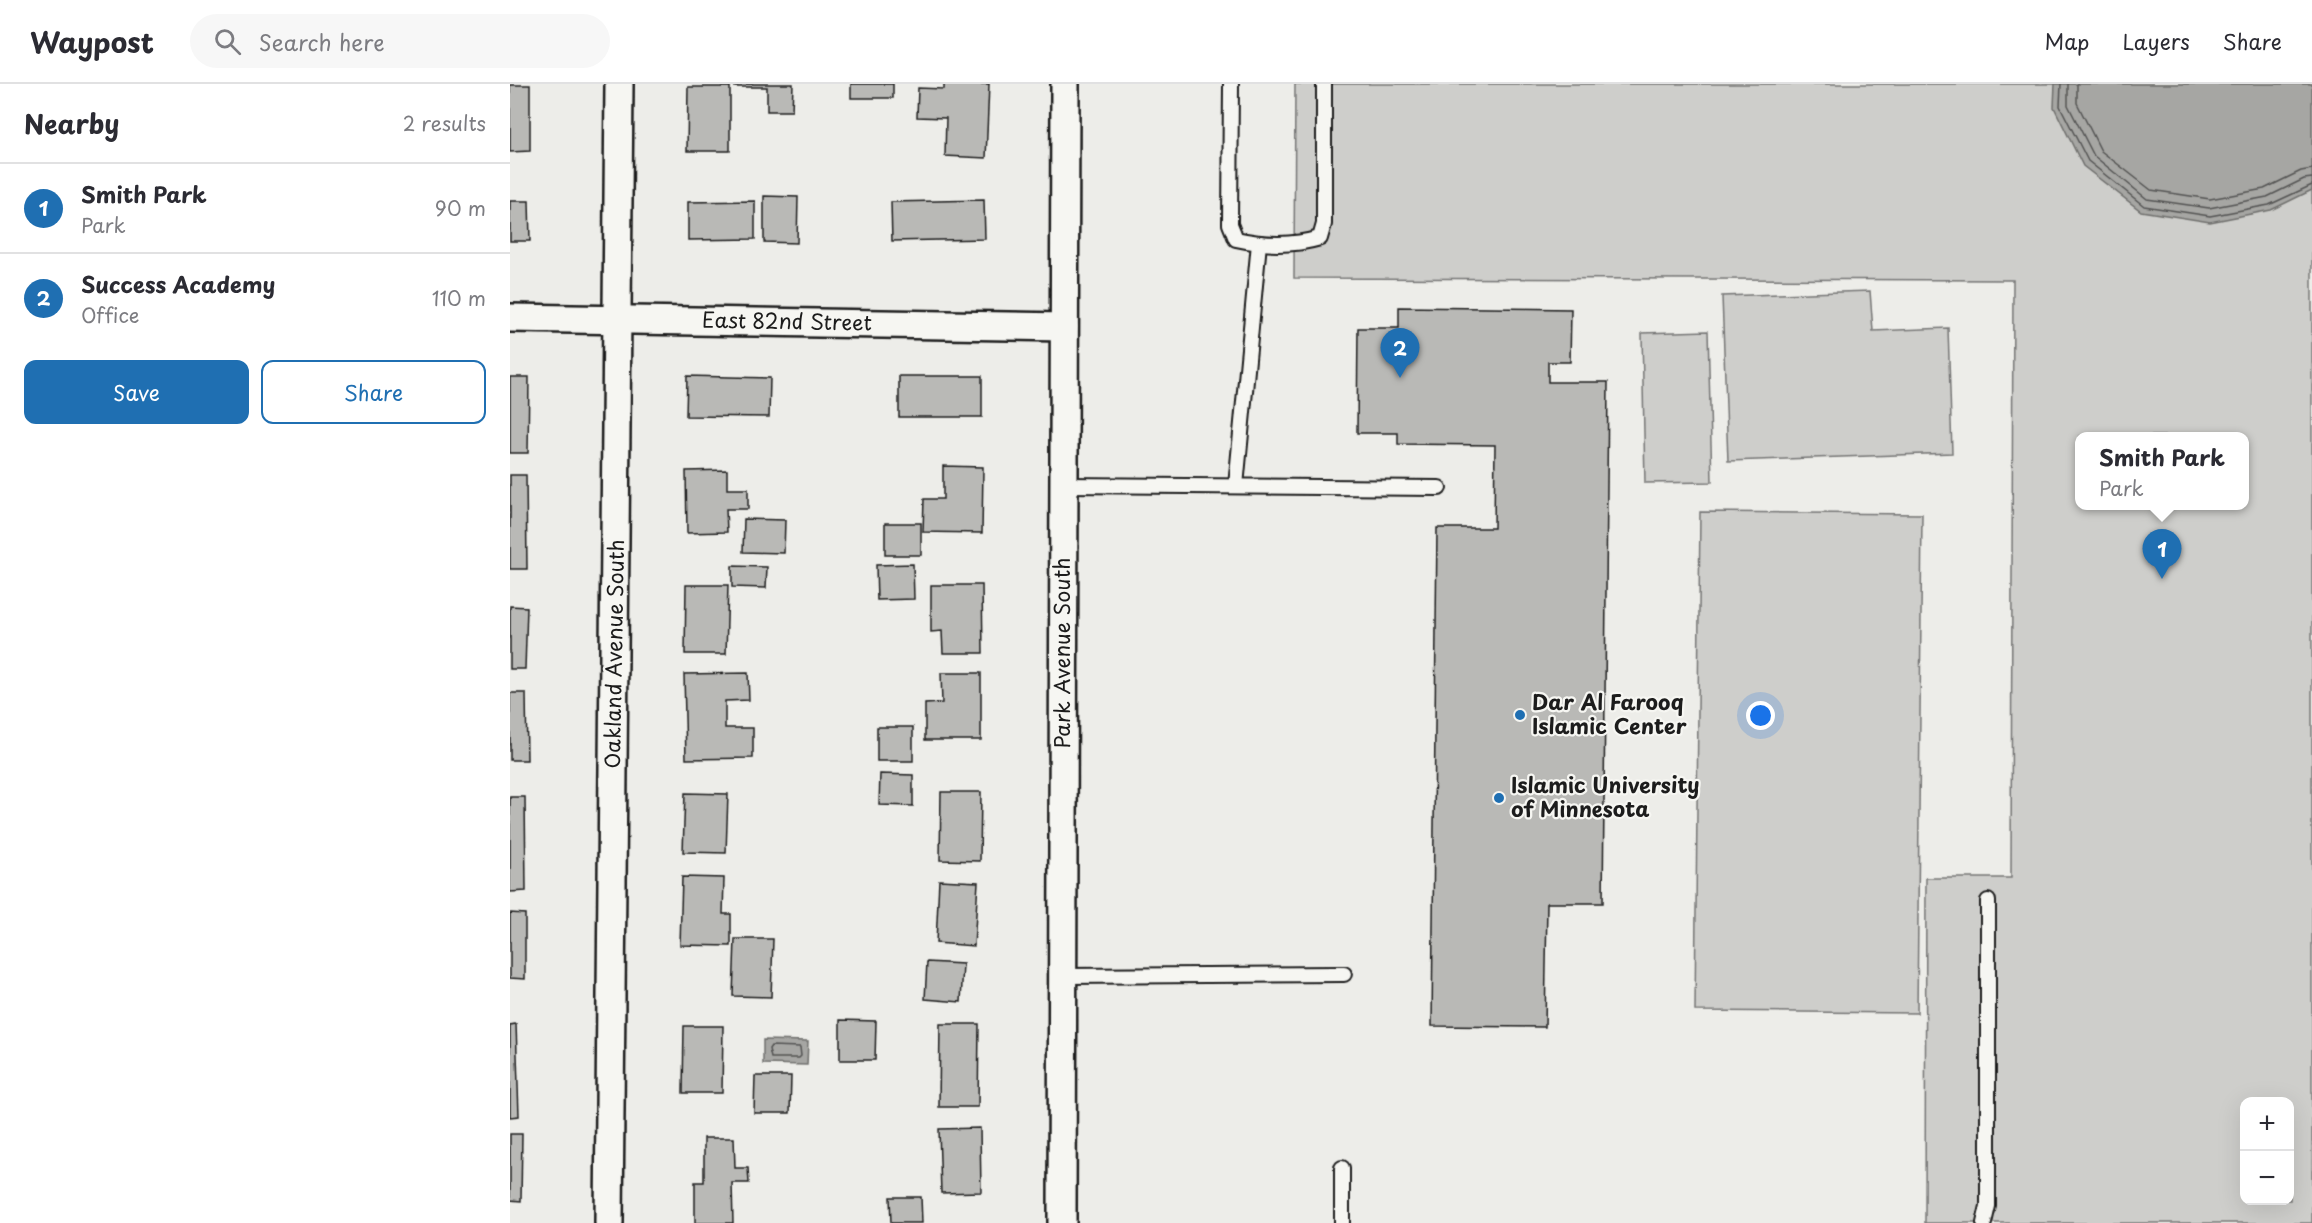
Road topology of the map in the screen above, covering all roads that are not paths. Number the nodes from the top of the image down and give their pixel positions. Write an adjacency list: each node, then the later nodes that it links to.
1 (619, 84): 7 (street, Oakland Avenue South)
2 (1065, 84): 8 (street, Park Avenue South)
3 (1231, 84): 5 (lane)
4 (1324, 84): 5 (lane)
5 (1259, 243): 10 (lane)
6 (510, 318): 7 (street, East 82nd Street)
7 (618, 319): 8 (street, East 82nd Street); 16 (street, Oakland Avenue South)
8 (1064, 327): 9 (street, Park Avenue South)
9 (1063, 485): 10 (lane); 14 (street, Park Avenue South)
10 (1236, 486): 11 (lane)
11 (1439, 488)
12 (1988, 902): 19 (lane)
13 (1344, 974): 14 (lane)
14 (1062, 976): 17 (street, Park Avenue South)
15 (1342, 1168): 18 (lane)
16 (609, 1223)
17 (1062, 1223)
18 (1342, 1223)
19 (1984, 1223)

